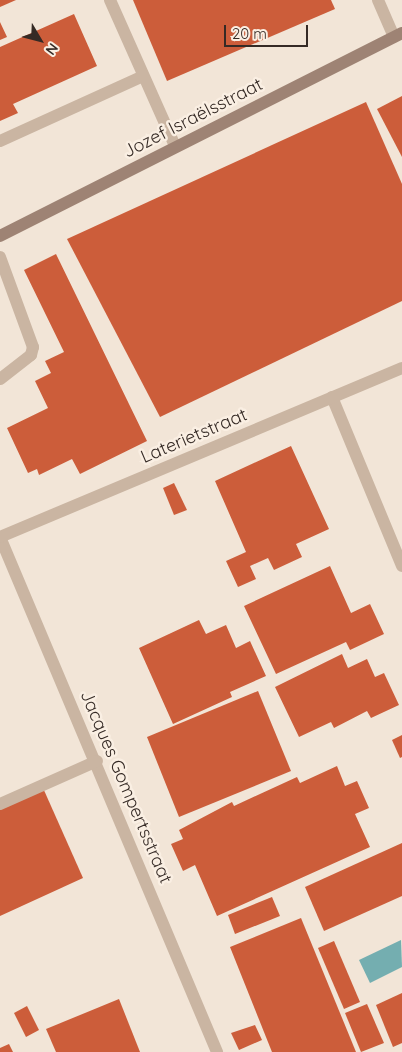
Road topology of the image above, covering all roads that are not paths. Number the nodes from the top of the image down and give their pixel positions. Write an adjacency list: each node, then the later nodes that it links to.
1 (110, 0): 4 (street)
2 (378, 0): 3 (street)
3 (398, 35): 6 (street, Jozef Israëlsstraat)
4 (143, 76): 5 (street); 6 (street)
5 (0, 141)
6 (174, 146): 7 (street, Jozef Israëlsstraat)
7 (0, 236)
8 (0, 257): 10 (street)
9 (402, 368): 11 (street, Laterietstraat)
10 (0, 379)
11 (332, 397): 12 (street, Laterietstraat); 13 (street)
12 (0, 537): 14 (street, Jacques Gompertsstraat)
13 (402, 566)
14 (97, 761): 15 (street); 16 (street, Jacques Gompertsstraat)
15 (0, 804)
16 (217, 1052)

